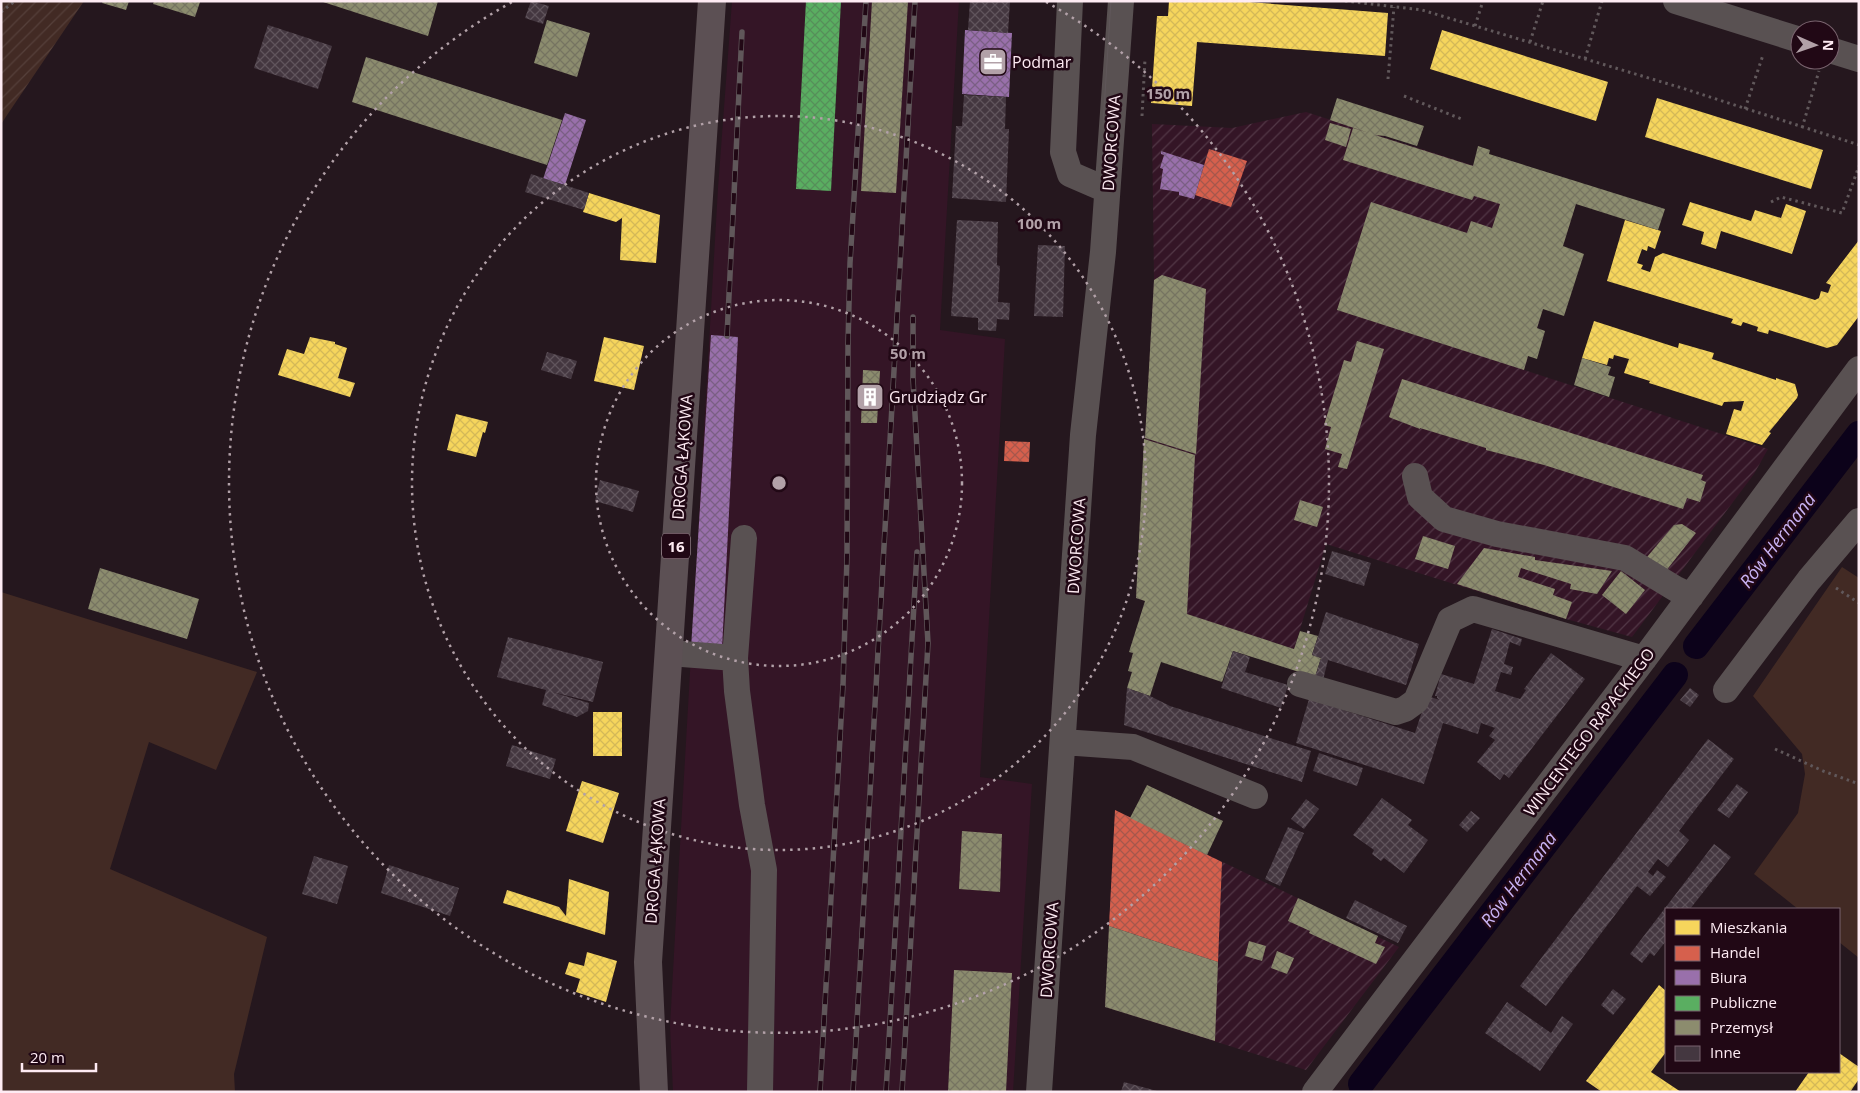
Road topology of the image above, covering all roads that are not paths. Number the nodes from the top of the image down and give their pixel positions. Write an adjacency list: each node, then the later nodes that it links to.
1 (712, 1): 14 (main road, DROGA ŁĄKOWA / 16)
2 (1070, 1): 8 (street)
3 (1121, 1): 8 (street, DWORCOWA)
4 (1676, 1): 5 (street)
5 (1790, 37)
6 (1840, 59): 7 (street)
7 (1859, 60)
8 (1107, 190): 19 (street, DWORCOWA)
9 (1859, 369): 13 (street, WINCENTEGO RAPACKIEGO)
10 (1414, 476): 13 (street)
11 (1859, 521): 18 (street)
12 (744, 538): 15 (street)
13 (1691, 596): 16 (street, WINCENTEGO RAPACKIEGO)
14 (669, 653): 15 (street); 21 (main road, DROGA ŁĄKOWA / 16)
15 (735, 658): 22 (street)
16 (1644, 659): 17 (street); 24 (street, WINCENTEGO RAPACKIEGO)
17 (1300, 684)
18 (1726, 690)
19 (1063, 742): 20 (street); 23 (street, DWORCOWA)
20 (1255, 796)
21 (654, 1092)
22 (760, 1092)
23 (1039, 1092)
24 (1315, 1092)

